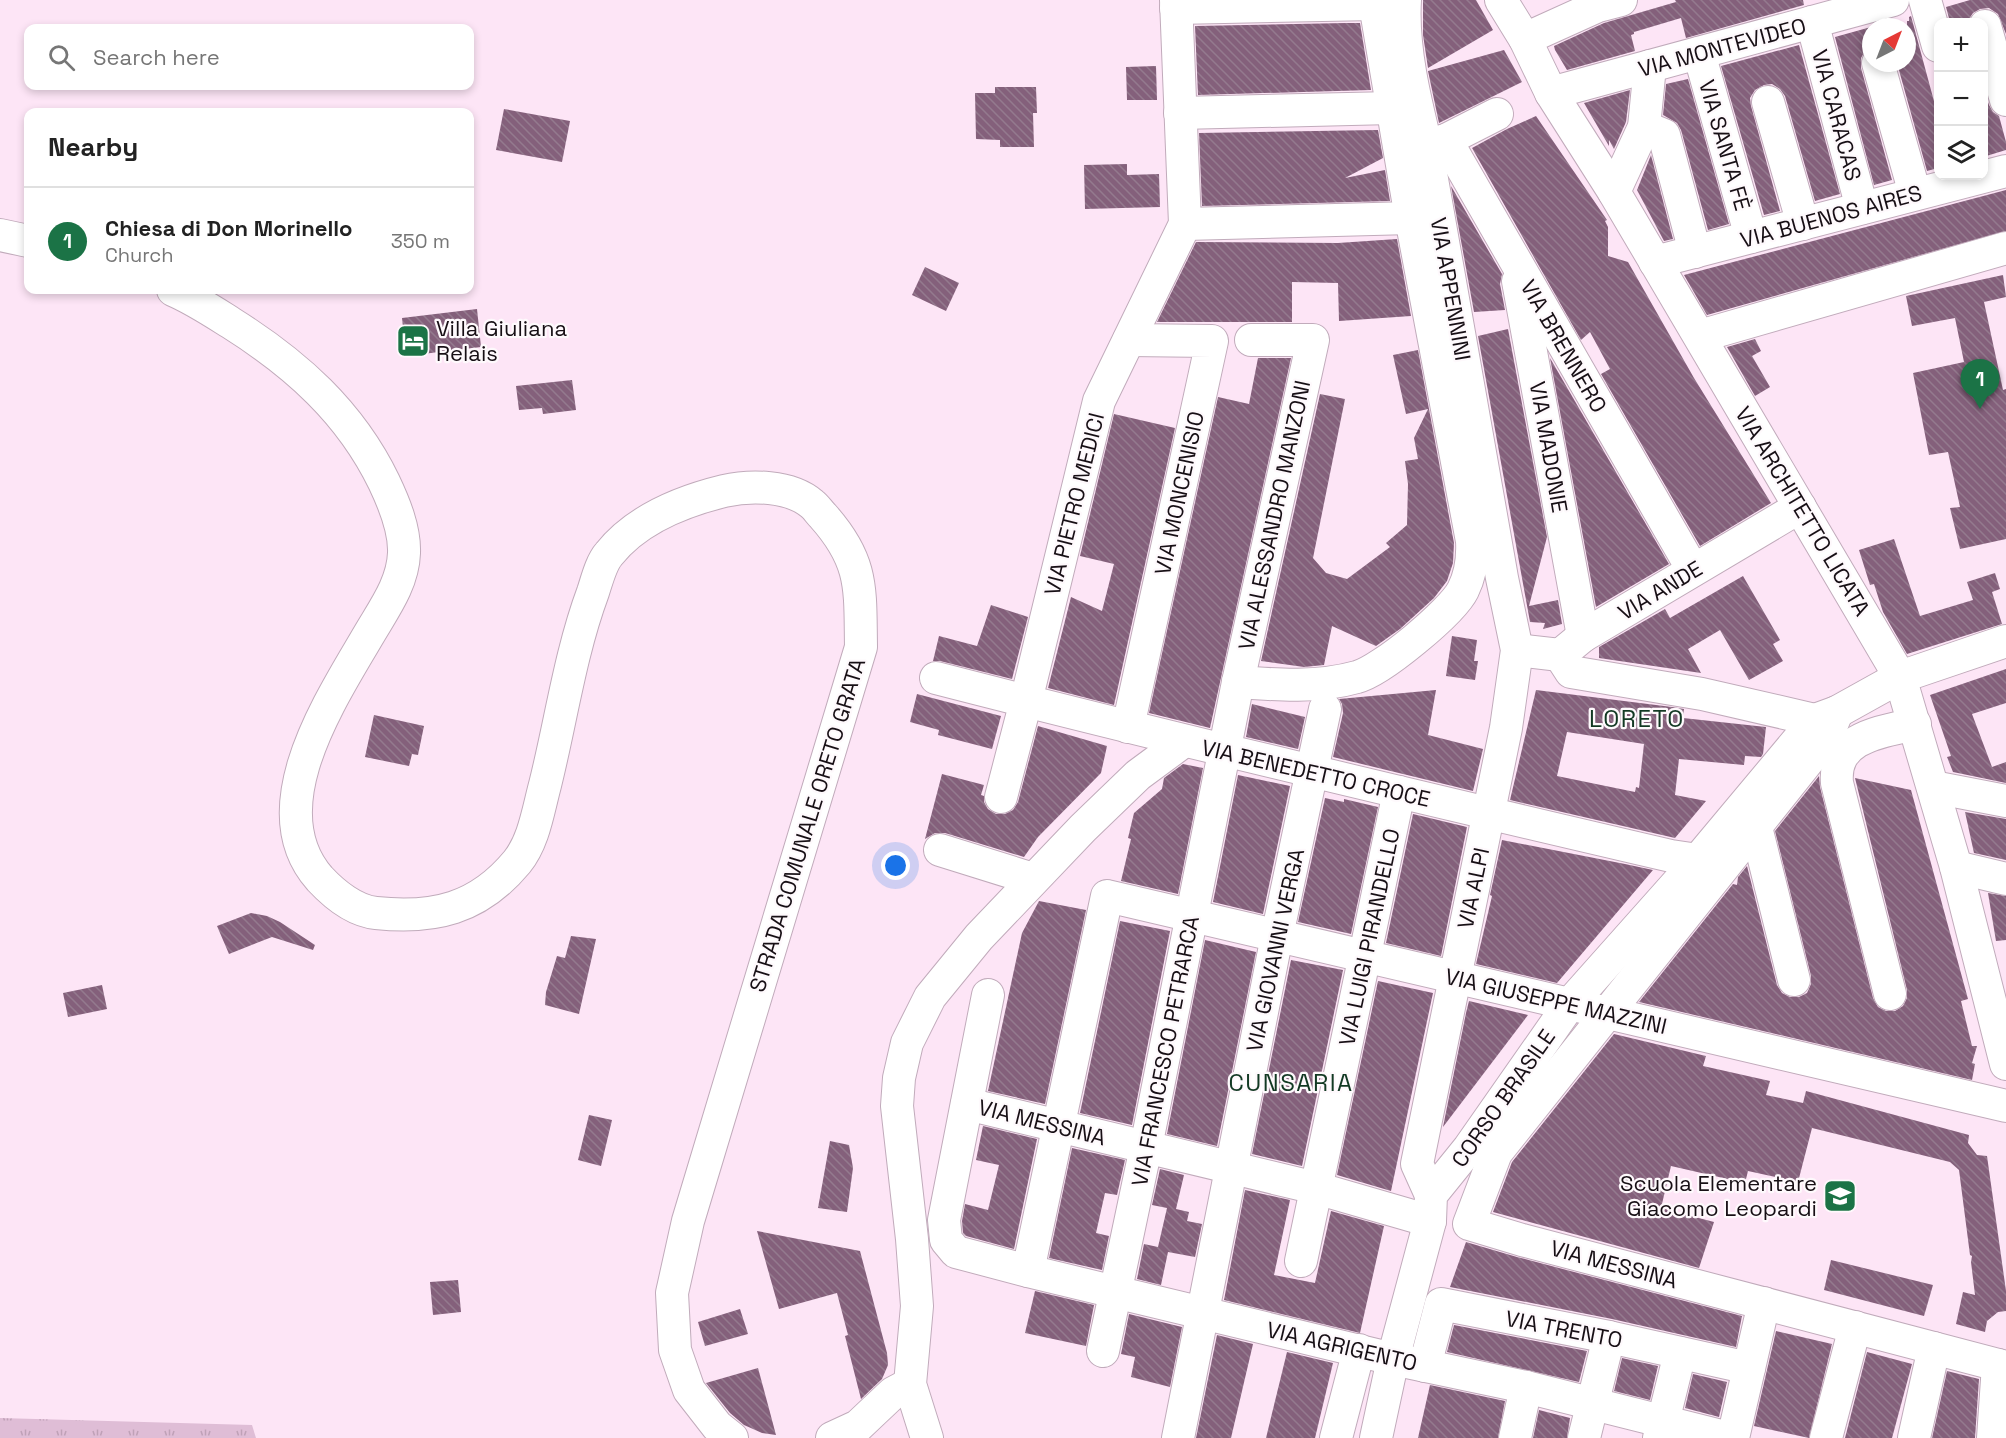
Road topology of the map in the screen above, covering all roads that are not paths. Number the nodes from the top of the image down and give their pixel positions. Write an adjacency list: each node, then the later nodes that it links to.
1 (1405, 0): 22 (street, VIA APPENNINI)
2 (1501, 0): 11 (street, VIA ARCHITETTO LICATA)
3 (1621, 0): 11 (street)
4 (1893, 0): 8 (street, VIA MONTEVIDEO)
5 (1925, 0): 9 (street)
6 (1376, 2): 7 (street); 18 (street, VIA APPENNINI)
7 (1176, 4): 19 (street)
8 (1812, 22): 12 (street, VIA MONTEVIDEO); 26 (street, VIA CARACAS)
9 (1934, 32)
10 (1988, 37): 16 (street)
11 (1525, 39): 15 (street, VIA ARCHITETTO LICATA)
12 (1699, 53): 13 (street, VIA MONTEVIDEO); 31 (street, VIA SANTA FÈ)
13 (1650, 66): 15 (street, VIA MONTEVIDEO); 21 (street)
14 (1881, 72): 25 (street)
15 (1551, 93): 24 (street, VIA ARCHITETTO LICATA)
16 (2006, 100)
17 (1768, 102): 29 (street)
18 (1392, 108): 19 (street); 27 (street, VIA APPENNINI)
19 (1180, 113): 28 (street)
20 (1497, 114): 22 (street)
21 (1644, 126): 24 (street); 34 (street)
22 (1436, 143): 35 (street, VIA BRENNERO); 43 (street, VIA APPENNINI)
23 (1968, 180): 25 (street, VIA BUENOS AIRES)
24 (1614, 192): 36 (street, VIA ARCHITETTO LICATA)
25 (1915, 194): 26 (street, VIA BUENOS AIRES)
26 (1862, 208): 29 (street, VIA BUENOS AIRES)
27 (1411, 218): 28 (street); 50 (street, VIA APPENNINI)
28 (1185, 224): 39 (street, VIA PIETRO MEDICI)
29 (1803, 224): 31 (street, VIA BUENOS AIRES)
30 (0, 235): 32 (street)
31 (1751, 237): 34 (street, VIA BUENOS AIRES)
32 (24, 240)
33 (2006, 248): 38 (street)
34 (1695, 252): 36 (street, VIA BUENOS AIRES)
35 (1514, 259): 42 (street, VIA BRENNERO); 44 (street, VIA MADONIE)
36 (1655, 262): 38 (street, VIA ARCHITETTO LICATA)
37 (182, 294): 109 (street, STRADA COMUNALE ORETO GRATA)
38 (1700, 336): 41 (street, VIA ARCHITETTO LICATA)
39 (1129, 340): 51 (street, VIA PIETRO MEDICI); 55 (street, VIA MONCENISIO)
40 (1251, 340): 50 (street, VIA ALESSANDRO MANZONI)
41 (1800, 507): 42 (street, VIA ANDE); 48 (street, VIA ARCHITETTO LICATA)
42 (1693, 570): 44 (street, VIA ANDE)
43 (1502, 578): 46 (street, VIA ALPI)
44 (1583, 636): 47 (street, VIA ANDE)
45 (2006, 641): 48 (street, CORSO BRASILE)
46 (1517, 650): 47 (street); 63 (street, VIA ALPI)
47 (1560, 655): 53 (street)
48 (1900, 677): 53 (street, CORSO BRASILE); 54 (street, VIA ARCHITETTO LICATA)
49 (936, 678): 51 (street, VIA BENEDETTO CROCE)
50 (1238, 682): 57 (street, VIA ALESSANDRO MANZONI)
51 (1026, 701): 55 (street, VIA BENEDETTO CROCE); 61 (street, VIA PIETRO MEDICI)
52 (1325, 709): 58 (street, VIA GIOVANNI VERGA)
53 (1826, 716): 64 (street); 66 (street, CORSO BRASILE)
54 (1915, 724): 59 (street, VIA ARCHITETTO LICATA); 76 (street)
55 (1128, 727): 56 (street, VIA BENEDETTO CROCE)
56 (1184, 741): 57 (street, VIA BENEDETTO CROCE); 68 (street)
57 (1224, 751): 58 (street, VIA BENEDETTO CROCE); 70 (street, VIA FRANCESCO PETRARCA)
58 (1311, 771): 60 (street, VIA BENEDETTO CROCE); 71 (street, VIA GIOVANNI VERGA)
59 (1933, 787): 62 (street); 67 (street, VIA ARCHITETTO LICATA)
60 (1399, 792): 63 (street, VIA BENEDETTO CROCE); 73 (street, VIA LUIGI PIRANDELLO)
61 (1001, 797)
62 (2006, 801)
63 (1488, 813): 66 (street, VIA BENEDETTO CROCE); 74 (street, VIA ALPI)
64 (1756, 827): 75 (street); 79 (street)
65 (940, 850): 68 (street)
66 (1698, 860): 78 (street, CORSO BRASILE)
67 (1956, 867): 69 (street); 72 (street, VIA ARCHITETTO LICATA)
68 (1033, 879): 104 (street)
69 (2006, 879)
70 (1192, 916): 71 (street, VIA GIUSEPPE MAZZINI); 84 (street, VIA GIUSEPPE MAZZINI); 85 (street, VIA FRANCESCO PETRARCA)
71 (1277, 936): 73 (street, VIA GIUSEPPE MAZZINI); 86 (street, VIA GIOVANNI VERGA)
72 (1992, 952): 80 (street, VIA ARCHITETTO LICATA)
73 (1365, 956): 74 (street, VIA GIUSEPPE MAZZINI); 87 (street, VIA LUIGI PIRANDELLO)
74 (1454, 978): 78 (street, VIA GIUSEPPE MAZZINI); 88 (street, VIA ALPI)
75 (1794, 980)
76 (1890, 994)
77 (988, 995): 82 (street)
78 (1569, 1005): 79 (street, VIA GIUSEPPE MAZZINI); 88 (street, CORSO BRASILE)
79 (1606, 1013): 83 (street, VIA GIUSEPPE MAZZINI); 92 (street, VIA MESSINA)
80 (2001, 1024): 81 (street, VIA ARCHITETTO LICATA)
81 (2006, 1064)
82 (967, 1104): 84 (street, VIA MESSINA); 90 (street, VIA AGRIGENTO)
83 (2006, 1106)
84 (1058, 1126): 85 (street, VIA MESSINA); 90 (street)
85 (1146, 1147): 86 (street, VIA MESSINA); 91 (street, VIA FRANCESCO PETRARCA)
86 (1231, 1167): 87 (street, VIA MESSINA); 93 (street, VIA GIOVANNI VERGA)
87 (1316, 1188): 88 (street, VIA MESSINA); 89 (street, VIA LUIGI PIRANDELLO)
88 (1431, 1208): 100 (street, CORSO BRASILE)
89 (1301, 1261)
90 (1028, 1271): 91 (street, VIA AGRIGENTO)
91 (1116, 1292): 93 (street, VIA AGRIGENTO); 98 (street, VIA FRANCESCO PETRARCA)
92 (1764, 1303): 94 (street, VIA MESSINA); 103 (street)
93 (1202, 1313): 97 (street, VIA AGRIGENTO); 112 (street, VIA GIOVANNI VERGA)
94 (1855, 1327): 96 (street, VIA MESSINA); 117 (street)
95 (1609, 1337): 99 (street, VIA TRENTO); 101 (street, VIA TRENTO); 106 (street)
96 (1934, 1348): 102 (street, VIA MESSINA); 118 (street)
97 (1359, 1350): 100 (street, VIA AGRIGENTO); 113 (street)
98 (1103, 1351)
99 (1680, 1353): 103 (street, VIA TRENTO); 107 (street)
100 (1393, 1359): 101 (street, VIA AGRIGENTO); 108 (street, CORSO BRASILE)
101 (1425, 1366): 105 (street, VIA AGRIGENTO)
102 (2002, 1366): 119 (street)
103 (1749, 1368): 116 (street)
104 (910, 1384): 110 (street); 111 (street)
105 (1526, 1388): 106 (street, VIA AGRIGENTO); 114 (street)
106 (1592, 1404): 107 (street, VIA AGRIGENTO); 115 (street)
107 (1661, 1430): 116 (street, VIA AGRIGENTO)
108 (1380, 1434)
109 (732, 1438)
110 (832, 1438)
111 (927, 1438)
112 (1178, 1438)
113 (1336, 1438)
114 (1515, 1438)
115 (1584, 1438)
116 (1731, 1438)
117 (1826, 1438)
118 (1914, 1438)
119 (1993, 1438)

